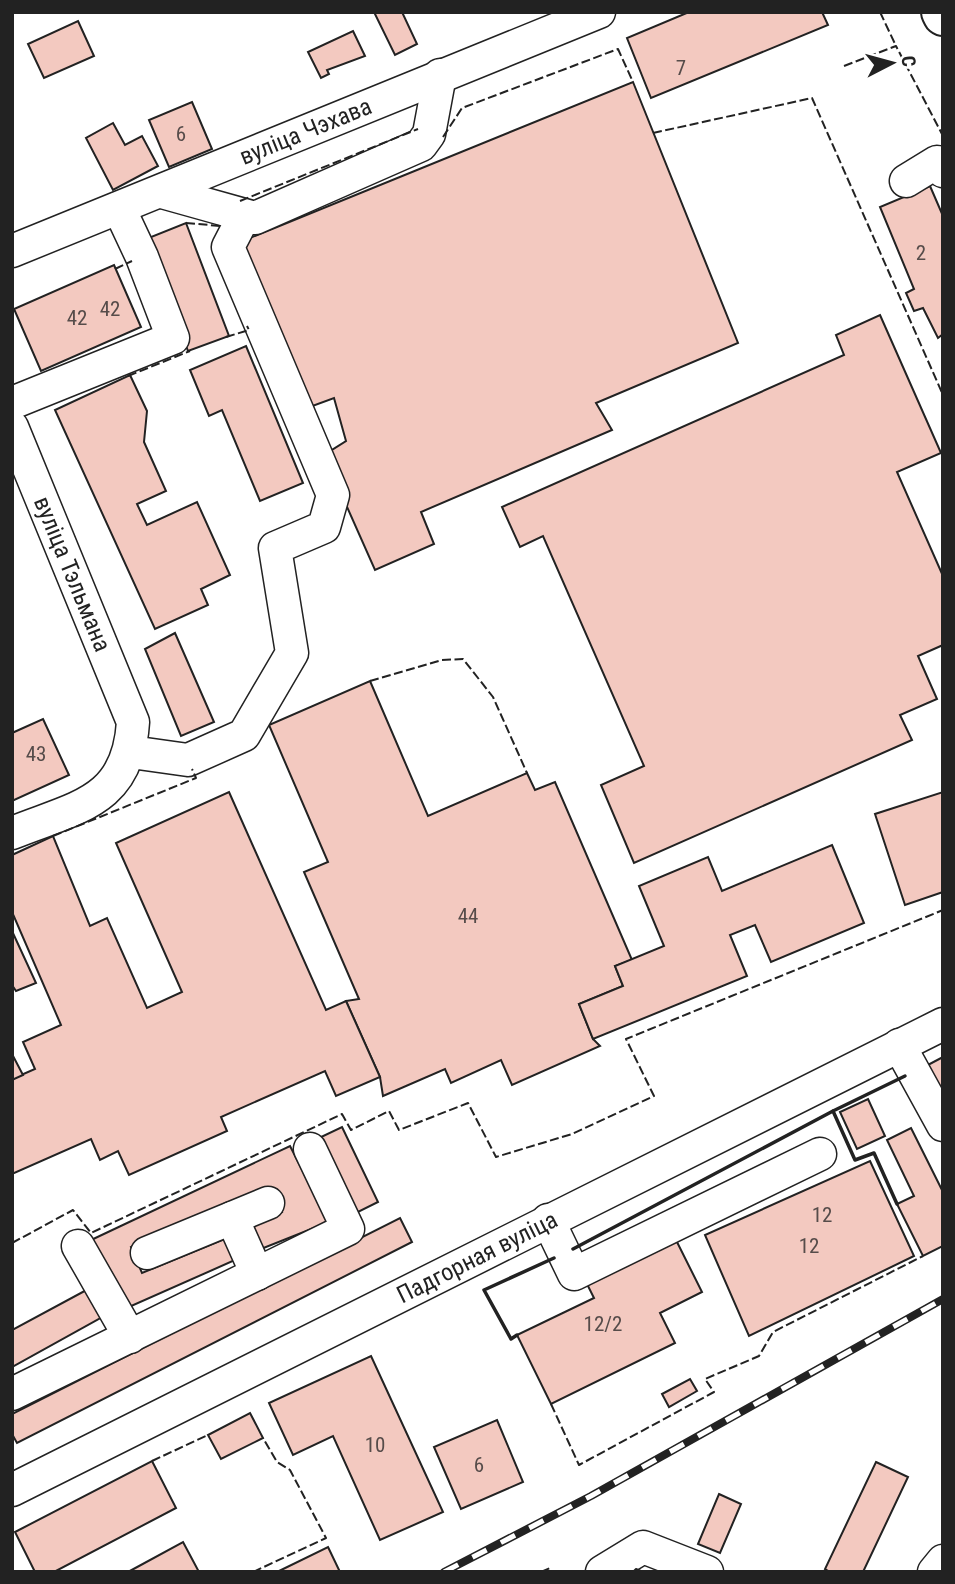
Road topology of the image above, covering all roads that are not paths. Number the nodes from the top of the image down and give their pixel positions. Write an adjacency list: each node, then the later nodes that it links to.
1 (599, 12): 2 (street, вуліца Чэхава)
2 (551, 21): 3 (street, вуліца Чэхава)
3 (440, 75): 6 (street, вуліца Чэхава); 8 (street)
4 (943, 171): 5 (street)
5 (906, 181)
6 (162, 192): 7 (street, вуліца Чэхава); 8 (street)
7 (119, 208): 9 (street, вуліца Чэхава); 10 (street)
8 (244, 216): 12 (street)
9 (12, 251)
10 (12, 403)
11 (12, 427): 12 (street, вуліца Тэльмана)
12 (132, 737): 13 (street)
13 (12, 833)
14 (943, 1024): 15 (street, Падгорная вуліца)
15 (899, 1045): 16 (street); 21 (street, Падгорная вуліца)
16 (943, 1125)
17 (310, 1149): 24 (street)
18 (820, 1154): 21 (street)
19 (268, 1203): 20 (street)
20 (232, 1218): 23 (street); 24 (street)
21 (548, 1220): 27 (street, Падгорная вуліца)
22 (78, 1246): 25 (street)
23 (147, 1253)
24 (257, 1274): 25 (street)
25 (130, 1337): 26 (street)
26 (12, 1394)
27 (12, 1490)
28 (943, 1561): 31 (street)
29 (602, 1572): 30 (street)
30 (707, 1572)
31 (934, 1572)

